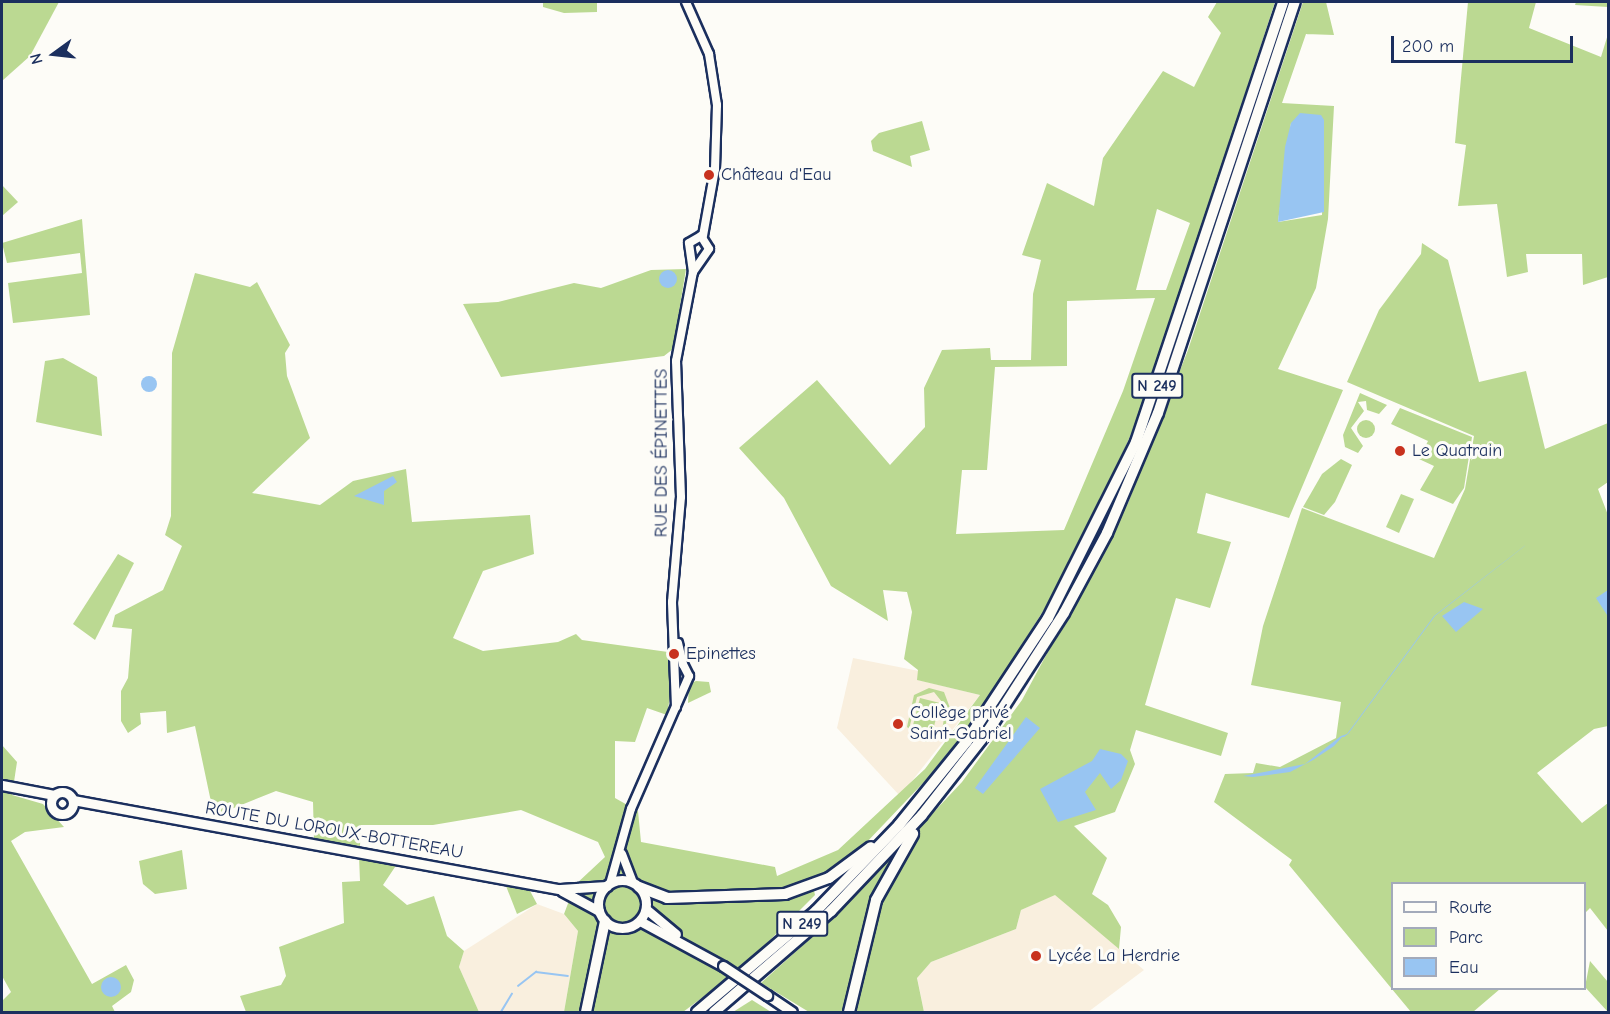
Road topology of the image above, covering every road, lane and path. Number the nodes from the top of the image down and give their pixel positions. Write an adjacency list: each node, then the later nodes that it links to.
1 (686, 2): 4 (street)
2 (1283, 2): 14 (highway, N 249)
3 (1295, 2): 11 (highway, N 249)
4 (703, 236): 5 (street); 5 (street, RUE DES ÉPINETTES)
5 (697, 255): 6 (street, RUE DES ÉPINETTES)
6 (680, 665): 7 (street); 8 (street, RUE DES ÉPINETTES)
7 (675, 679): 8 (street); 9 (street)
8 (686, 680): 9 (street)
9 (676, 707): 15 (street)
10 (2, 785): 12 (main road)
11 (940, 793): 26 (highway, N 249); 29 (highway)
12 (52, 799): 13 (main road); 13 (main road)
13 (73, 804): 18 (main road, ROUTE DU LOROUX-BOTTEREAU)
14 (899, 825): 17 (highway); 25 (highway, N 249)
15 (622, 849): 16 (street); 17 (street)
16 (608, 885): 17 (main road); 18 (main road, ROUTE DU LOROUX-BOTTEREAU); 20 (main road)
17 (636, 885): 19 (main road)
18 (560, 890): 20 (main road, ROUTE DU LOROUX-BOTTEREAU)
19 (646, 909): 21 (main road); 22 (main road)
20 (602, 916): 21 (main road); 24 (highway)
21 (640, 921): 22 (main road)
22 (684, 941): 23 (main road, bridge)
23 (779, 1002): 27 (main road); 28 (main road)
24 (585, 1012)
25 (697, 1012)
26 (714, 1012)
27 (792, 1012)
28 (800, 1012)
29 (849, 1012)

